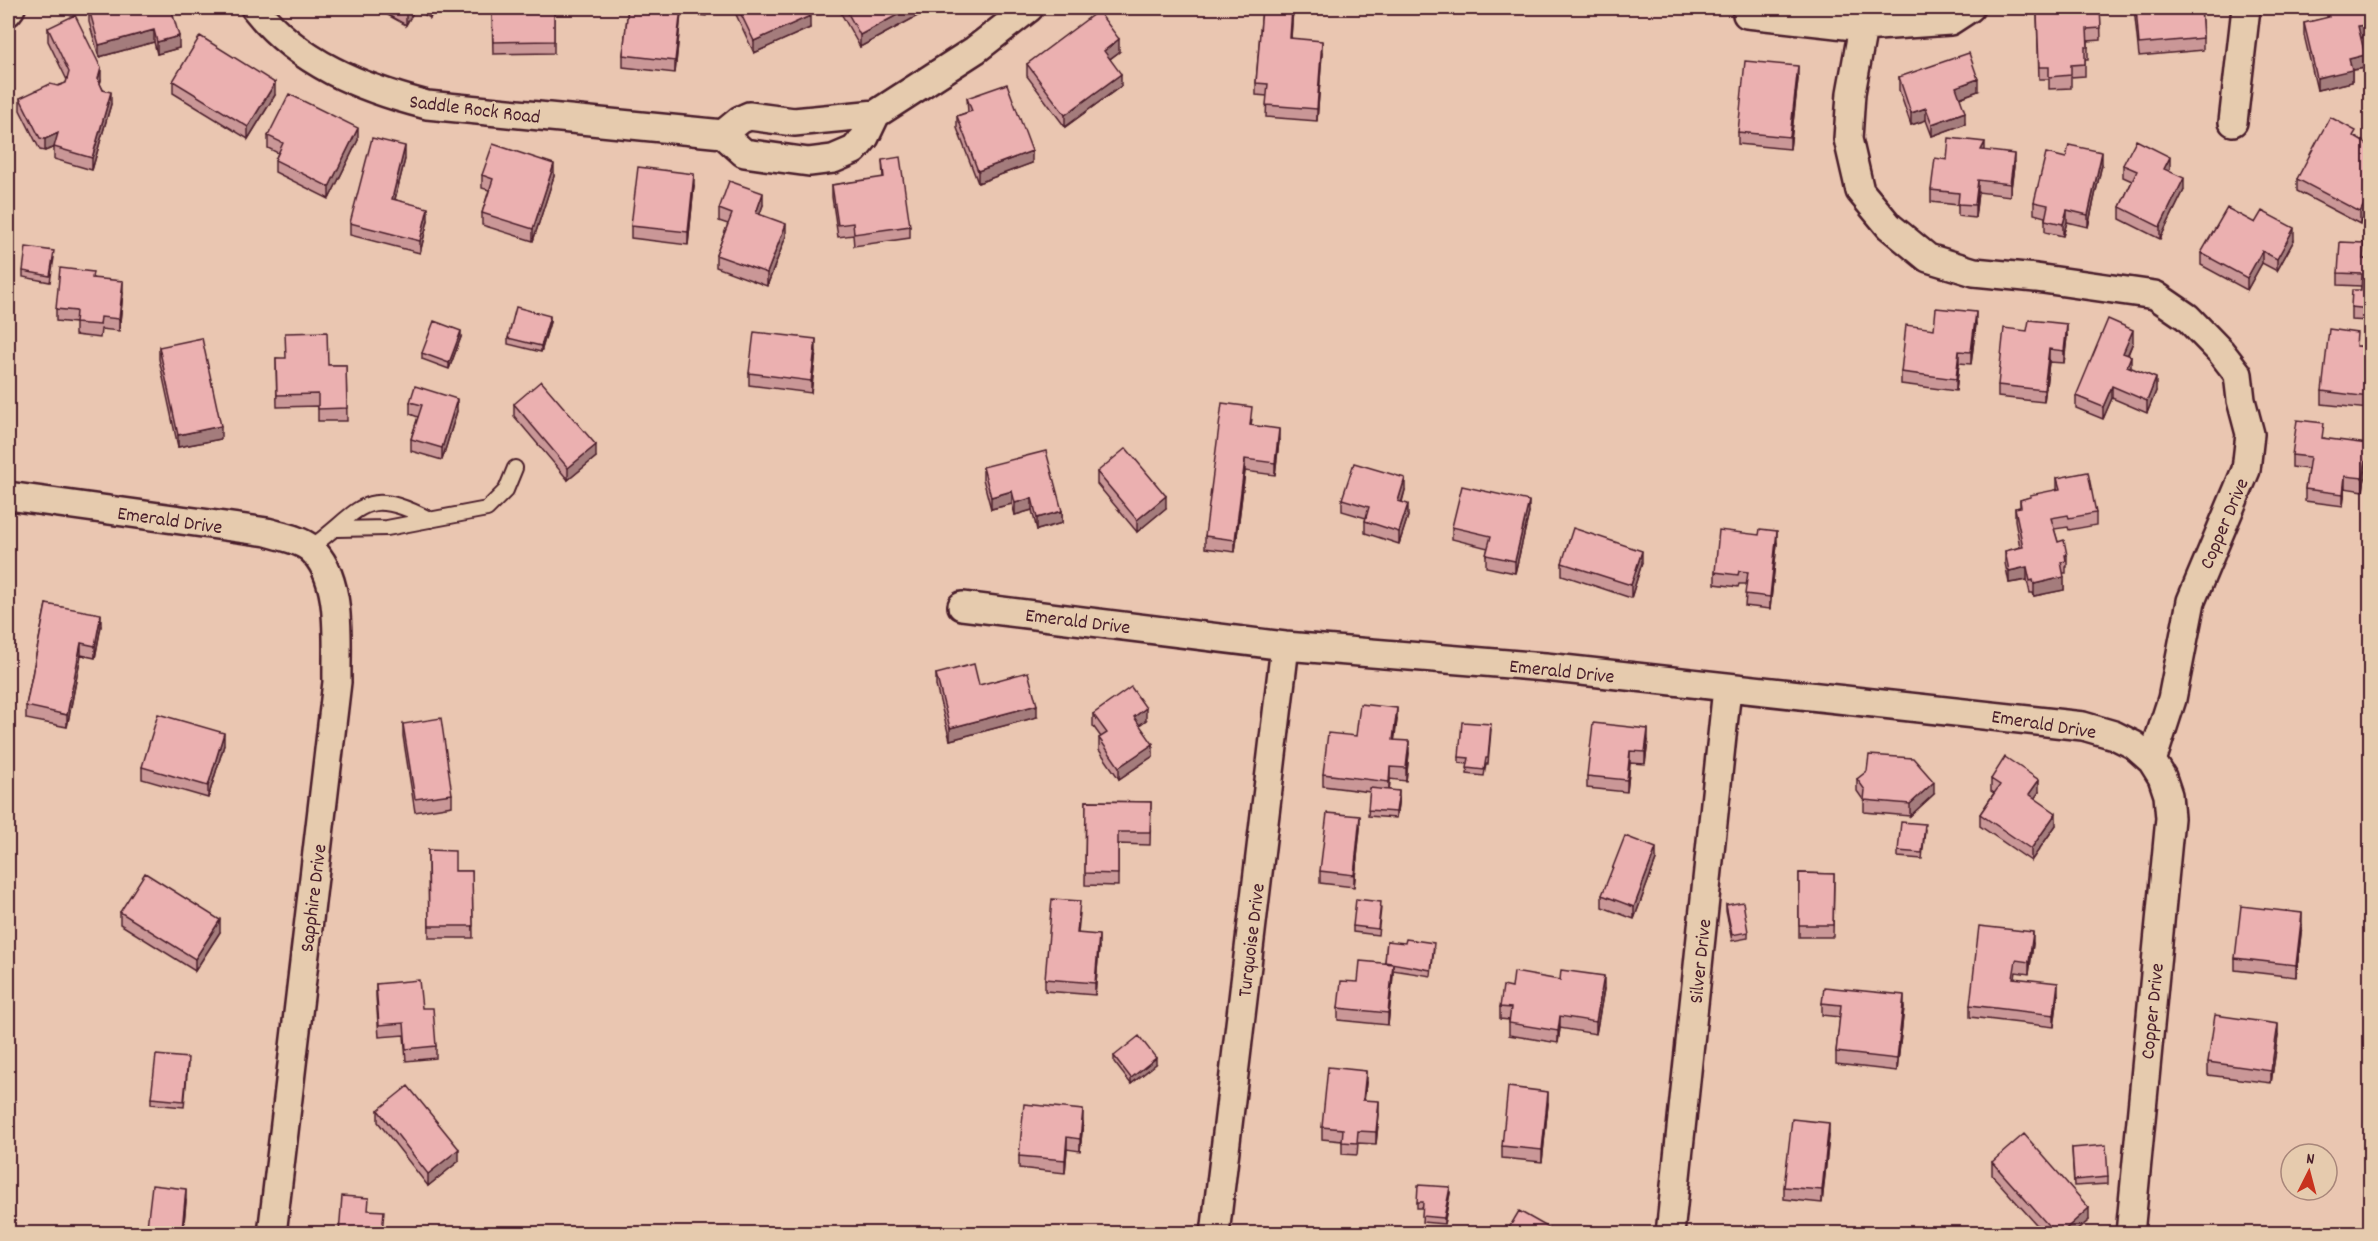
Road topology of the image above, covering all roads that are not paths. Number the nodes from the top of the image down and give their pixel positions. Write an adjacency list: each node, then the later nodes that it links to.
1 (10, 8): 6 (street)
2 (255, 8): 11 (street, Saddle Rock Road)
3 (1029, 8): 9 (street)
4 (1970, 8): 8 (street)
5 (2246, 8): 10 (street)
6 (8, 12)
7 (1747, 14): 8 (street)
8 (1863, 27): 20 (street, Copper Drive)
9 (876, 114): 11 (street); 11 (street)
10 (2233, 122)
11 (723, 134)
12 (515, 468): 14 (lane)
13 (8, 496): 16 (street, Emerald Drive)
14 (431, 520): 15 (lane); 15 (lane)
15 (337, 529): 16 (lane)
16 (316, 556): 21 (street, Sapphire Drive)
17 (962, 606): 18 (street, Emerald Drive)
18 (1286, 646): 19 (street, Emerald Drive); 22 (street, Turquoise Drive)
19 (1727, 688): 20 (street, Emerald Drive); 23 (street, Silver Drive)
20 (2152, 761): 24 (street, Copper Drive)
21 (272, 1233)
22 (1215, 1233)
23 (1670, 1233)
24 (2130, 1233)

